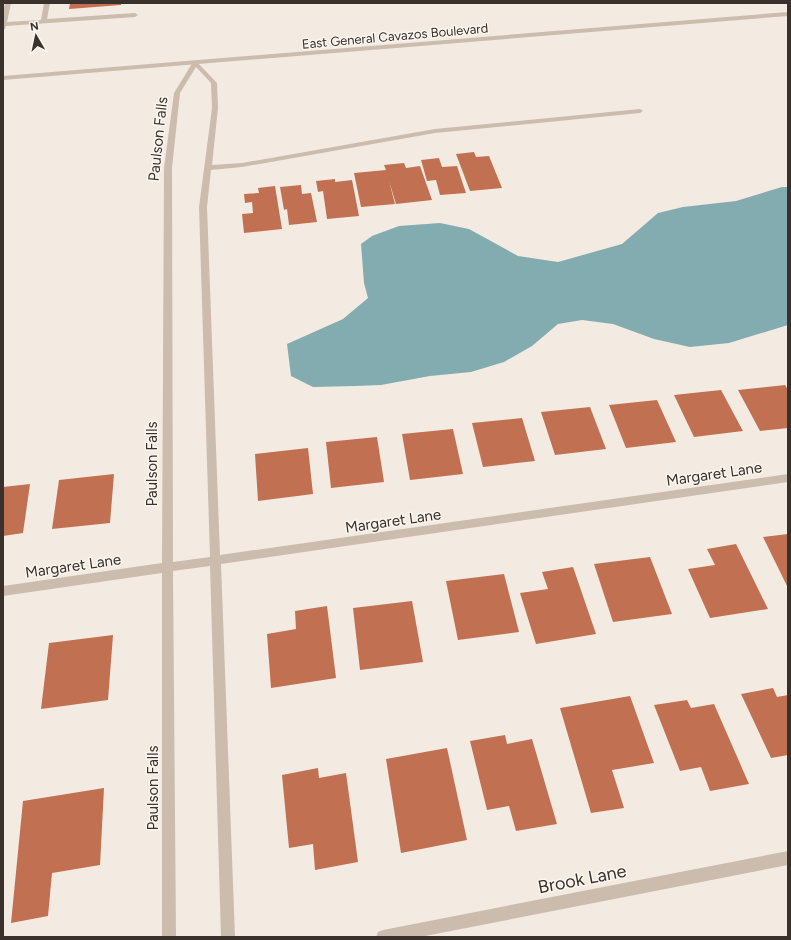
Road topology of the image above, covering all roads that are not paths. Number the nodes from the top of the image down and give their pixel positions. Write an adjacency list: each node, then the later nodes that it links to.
1 (8, 3): 6 (street)
2 (47, 3): 5 (street)
3 (788, 14): 7 (street, East General Cavazos Boulevard)
4 (135, 15): 5 (street)
5 (44, 22): 6 (street)
6 (3, 25)
7 (195, 63): 8 (street, East General Cavazos Boulevard); 10 (street); 13 (street, Paulson Falls)
8 (3, 78)
9 (640, 111): 10 (street)
10 (208, 168): 12 (street)
11 (788, 478): 12 (street, Margaret Lane)
12 (215, 562): 13 (street, Margaret Lane); 17 (street)
13 (168, 568): 14 (street, Margaret Lane); 16 (street, Paulson Falls)
14 (3, 591)
15 (788, 858): 18 (street, Brook Lane)
16 (169, 937)
17 (228, 937)
18 (383, 937)

